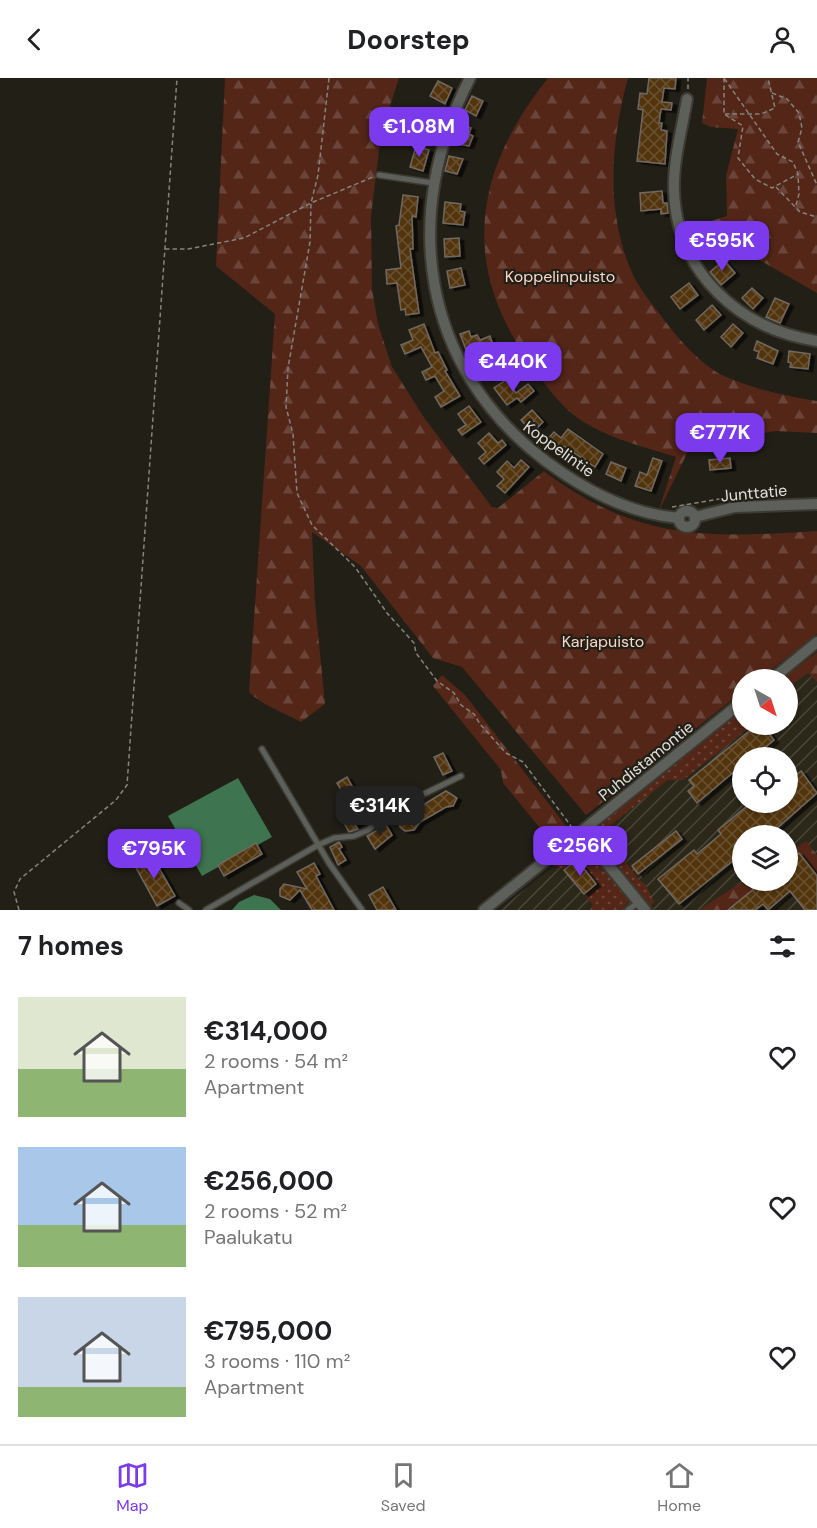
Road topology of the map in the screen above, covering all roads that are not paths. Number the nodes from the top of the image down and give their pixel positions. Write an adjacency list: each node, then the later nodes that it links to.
1 (470, 78): 4 (street, Koppelintie)
2 (687, 99): 5 (street)
3 (379, 175): 4 (lane)
4 (433, 183): 7 (street, Koppelintie)
5 (817, 341)
6 (817, 504): 7 (street, Junttatie)
7 (695, 517)
8 (817, 642): 9 (street)
9 (784, 669)
10 (732, 710): 13 (street, Puhdistamontie)
11 (262, 749): 14 (lane)
12 (461, 776): 14 (lane)
13 (578, 835): 16 (street); 20 (street, Puhdistamontie)
14 (318, 845): 18 (lane); 19 (lane)
15 (179, 903): 17 (lane)
16 (642, 906): 21 (lane)
17 (189, 910)
18 (206, 910)
19 (362, 910)
20 (484, 910)
21 (628, 910)

